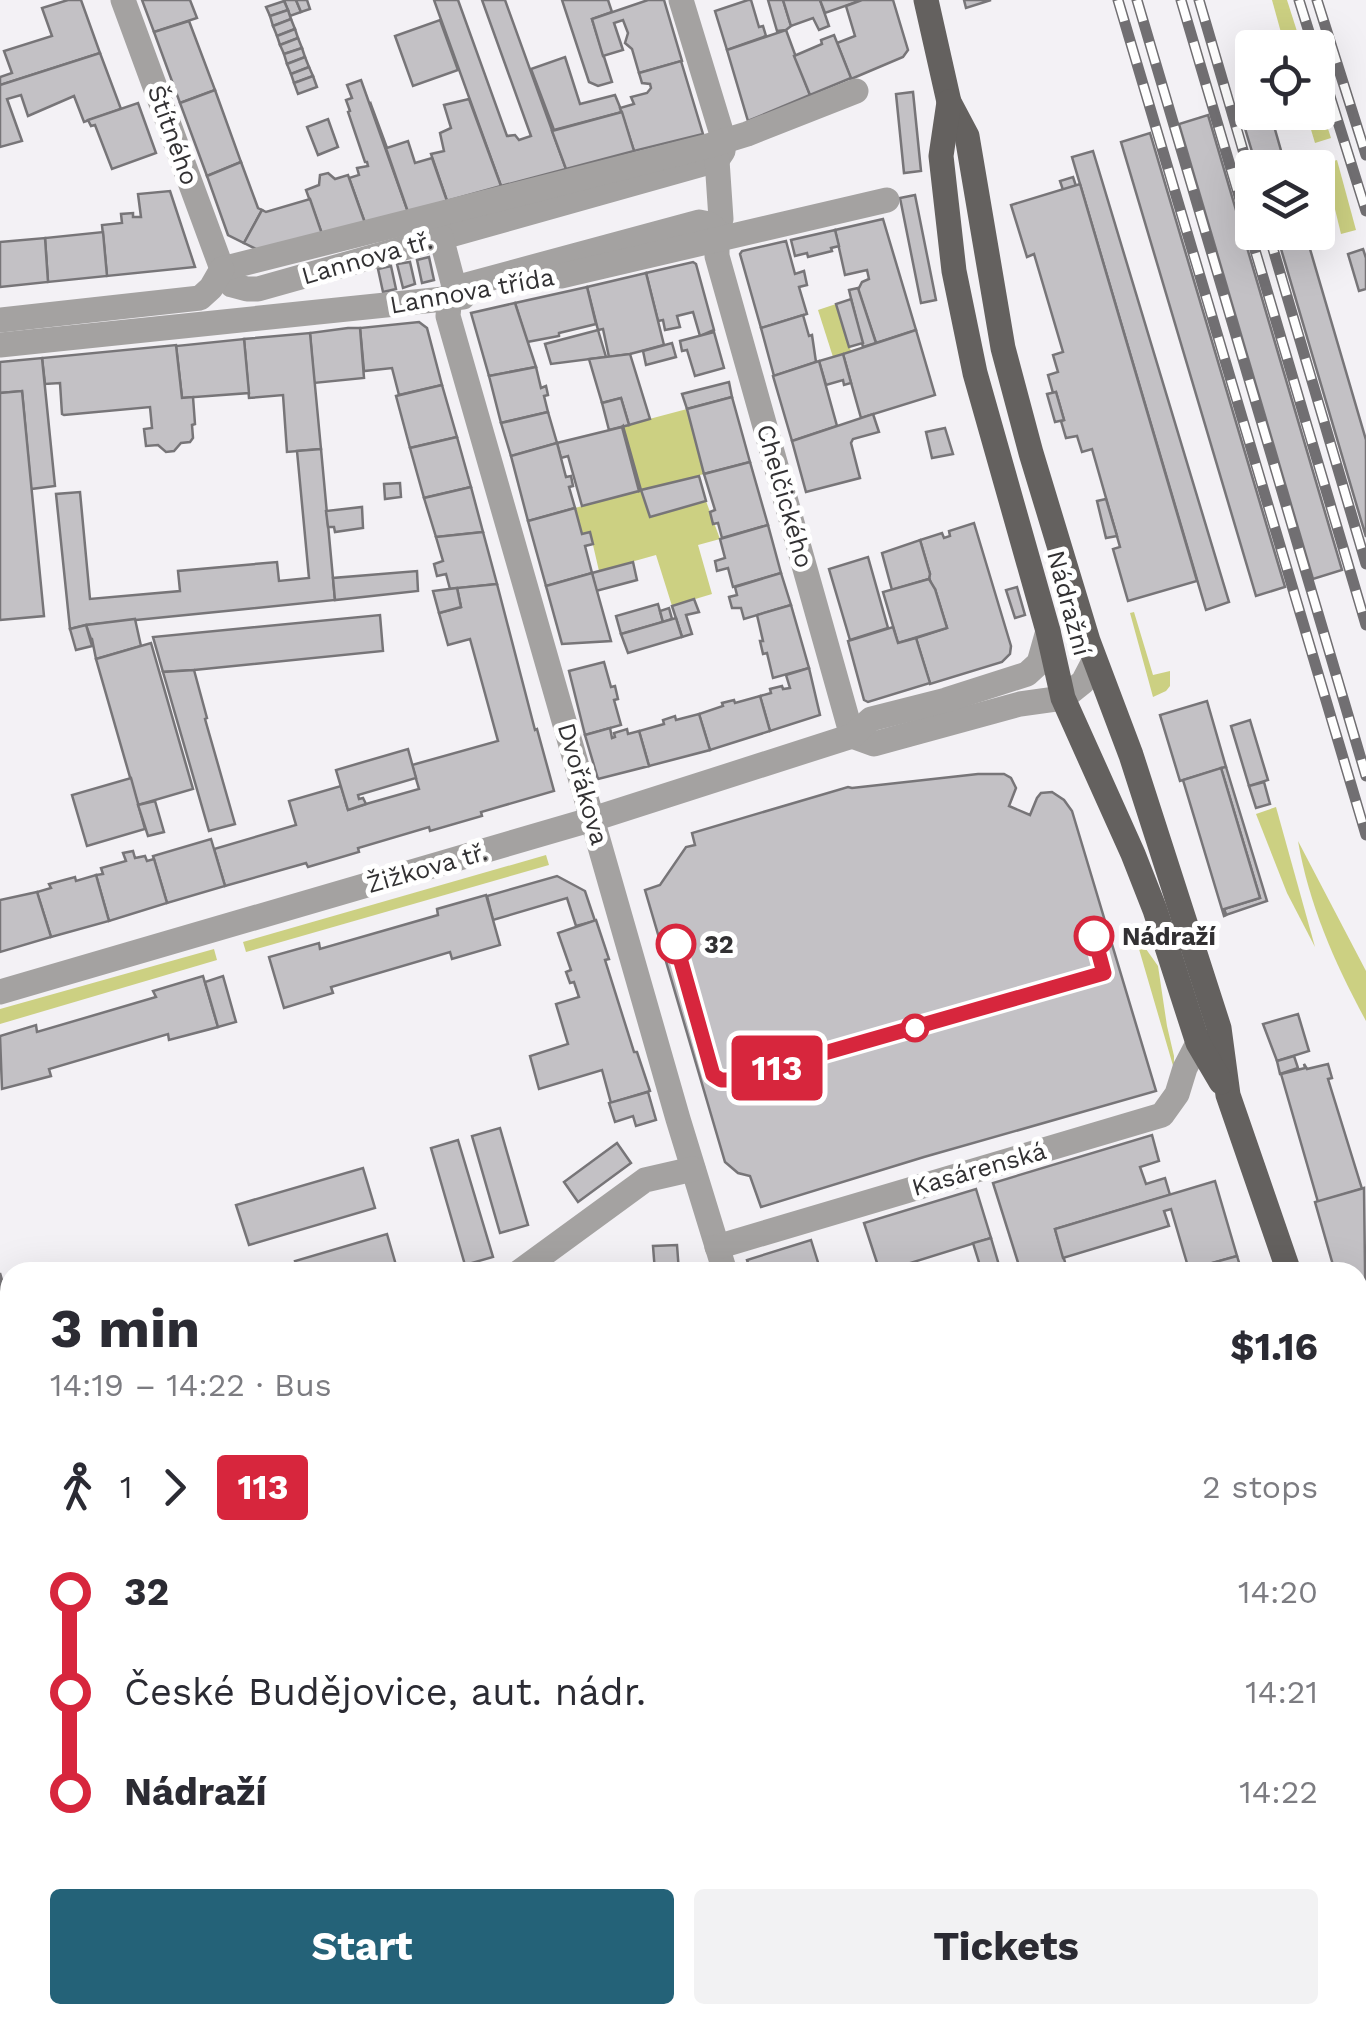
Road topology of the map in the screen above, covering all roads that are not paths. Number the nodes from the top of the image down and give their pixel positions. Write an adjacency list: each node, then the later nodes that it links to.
1 (122, 0): 10 (street, Štítného)
2 (681, 0): 6 (street)
3 (926, 0): 5 (main road, Nádražní)
4 (856, 91): 6 (street)
5 (949, 102): 15 (main road, Nádražní); 16 (main road, Nádražní)
6 (721, 143): 8 (street, Lannova tř.); 9 (street); 10 (street)
7 (887, 200): 9 (street, Lannova třída)
8 (441, 237): 10 (street, Lannova tř.); 11 (street, Lannova třída)
9 (718, 243): 11 (street, Lannova třída); 18 (street, Chelčického)
10 (221, 266): 13 (street)
11 (451, 300): 13 (street, Lannova třída); 19 (street, Dvořákova)
12 (0, 320): 13 (street)
13 (50, 337): 14 (street, Lannova třída)
14 (0, 346)
15 (1048, 631): 17 (main road, Nádražní); 18 (street, Žižkova tř.)
16 (1094, 661): 17 (street); 22 (main road, Nádražní)
17 (1064, 698): 18 (street, Žižkova tř.); 21 (main road, Nádražní)
18 (852, 736): 19 (street, Žižkova tř.)
19 (592, 820): 20 (street, Žižkova tř.); 23 (street, Dvořákova)
20 (0, 992)
21 (1198, 1043): 22 (main road, Nádražní); 24 (street, Kasárenská)
22 (1228, 1095): 27 (main road, Nádražní)
23 (694, 1168): 24 (street, Dvořákova); 25 (street)
24 (717, 1246): 26 (street, Dvořákova)
25 (533, 1262)
26 (722, 1262)
27 (1286, 1262)

